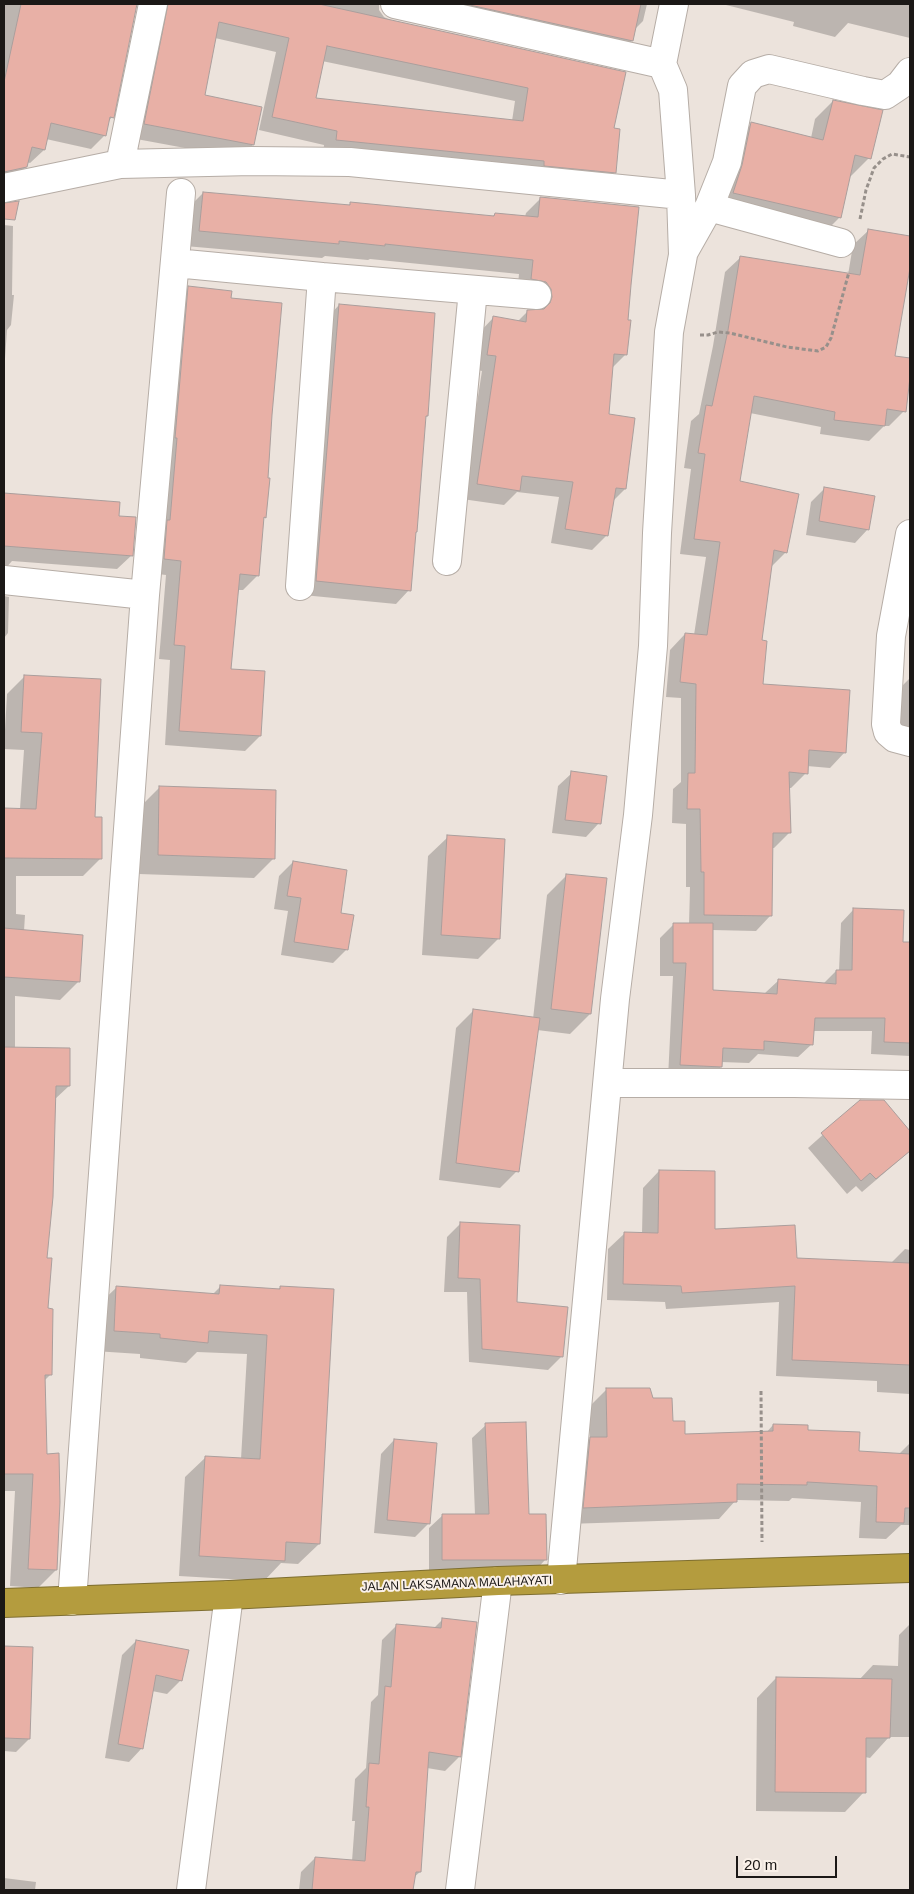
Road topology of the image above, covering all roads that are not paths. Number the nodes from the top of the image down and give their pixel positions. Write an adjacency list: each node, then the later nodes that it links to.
1 (153, 4): 6 (street)
2 (395, 4): 4 (street)
3 (674, 4): 4 (street)
4 (662, 64): 9 (street)
5 (910, 72): 10 (street)
6 (120, 164): 7 (street); 9 (street)
7 (4, 188)
8 (181, 193): 13 (street)
9 (681, 195): 12 (street)
10 (708, 207): 11 (street); 12 (street)
11 (850, 245)
12 (683, 254): 23 (street)
13 (175, 262): 14 (street); 21 (street)
14 (322, 277): 15 (street); 20 (street)
15 (473, 290): 16 (street); 18 (street)
16 (538, 295)
17 (910, 534): 22 (street)
18 (447, 560)
19 (4, 580): 21 (street)
20 (300, 586)
21 (145, 595): 29 (street)
22 (910, 742)
23 (608, 1083): 24 (street); 26 (street)
24 (910, 1086)
25 (910, 1568): 26 (highway, JALAN LAKSAMANA MALAHAYATI)
26 (561, 1580): 27 (highway, JALAN LAKSAMANA MALAHAYATI)
27 (498, 1581): 28 (highway, JALAN LAKSAMANA MALAHAYATI); 32 (street)
28 (229, 1595): 29 (highway, JALAN LAKSAMANA MALAHAYATI); 31 (street)
29 (72, 1601): 30 (highway, JALAN LAKSAMANA MALAHAYATI)
30 (4, 1603)
31 (191, 1890)
32 (460, 1890)

